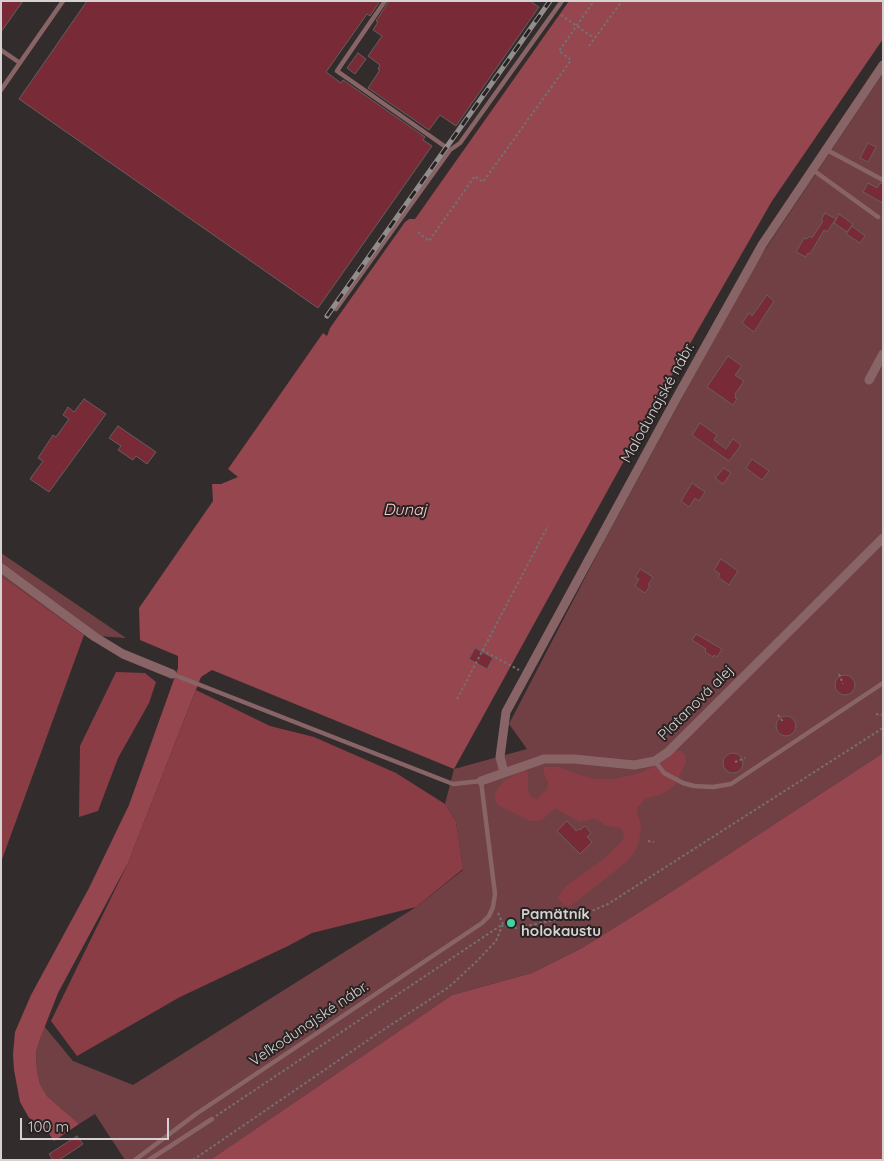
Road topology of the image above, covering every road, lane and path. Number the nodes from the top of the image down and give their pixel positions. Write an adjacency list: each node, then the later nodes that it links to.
1 (63, 1): 10 (lane)
2 (385, 1): 14 (lane)
3 (562, 1): 6 (lane)
4 (594, 1): 18 (path)
5 (622, 1): 7 (path)
6 (555, 11): 7 (path); 14 (lane)
7 (595, 39): 8 (path)
8 (589, 46)
9 (1, 50): 10 (lane)
10 (20, 63): 12 (lane)
11 (883, 65): 13 (street, Malodunajské nábr.)
12 (1, 90)
13 (826, 149): 15 (street, Malodunajské nábr.); 16 (lane)
14 (450, 150): 19 (lane)
15 (812, 170): 17 (lane); 40 (street, Malodunajské nábr.)
16 (883, 180)
17 (878, 217)
18 (418, 232)
19 (336, 309)
20 (883, 354): 21 (street)
21 (869, 380)
22 (548, 526): 25 (path)
23 (883, 538): 38 (street, Platanová alej)
24 (1, 568): 27 (street)
25 (482, 650): 26 (path); 31 (path)
26 (511, 666)
27 (172, 674): 41 (lane)
28 (839, 674): 30 (path)
29 (883, 683): 38 (lane)
30 (843, 684)
31 (457, 699)
32 (876, 714): 34 (path)
33 (778, 715): 35 (path)
34 (882, 715)
35 (784, 723)
36 (883, 728): 45 (path)
37 (745, 758): 39 (path)
38 (655, 761): 40 (street, Platanová alej)
39 (735, 762)
40 (504, 772): 41 (street, Platanová alej)
41 (481, 781): 44 (lane)
42 (648, 841): 43 (path)
43 (654, 842)
44 (494, 907): 45 (path); 47 (lane, Veľkodunajské nábr.)
45 (503, 924): 46 (path); 49 (path)
46 (212, 1118): 48 (lane)
47 (135, 1160)
48 (149, 1160)
49 (192, 1160)

